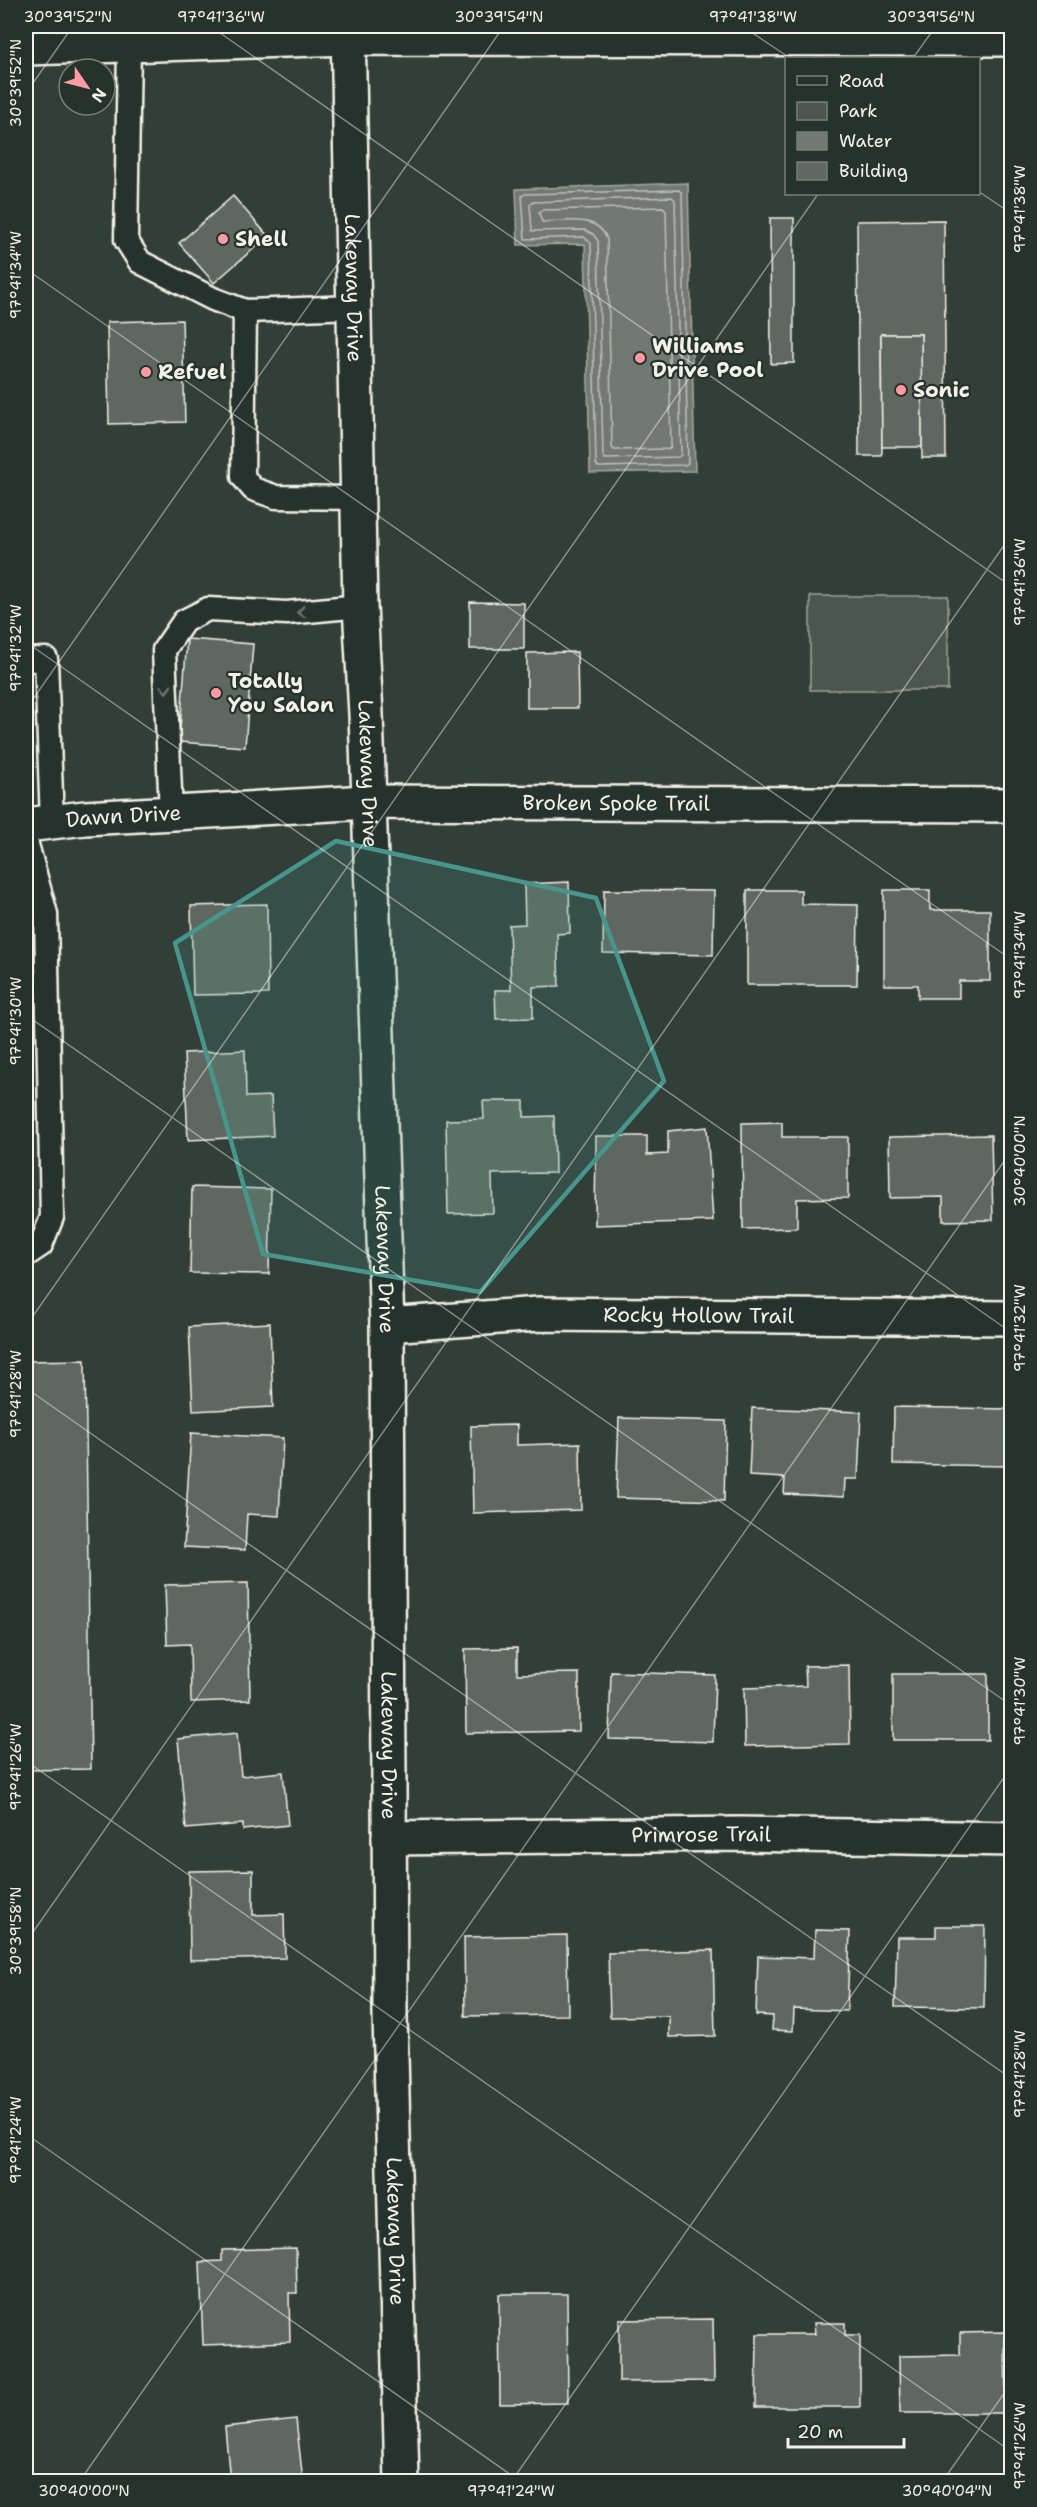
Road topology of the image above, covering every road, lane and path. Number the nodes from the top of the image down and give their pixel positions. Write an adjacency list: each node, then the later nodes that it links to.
1 (348, 32): 2 (main road); 4 (main road); 7 (main road, Lakeway Drive)
2 (890, 33): 6 (main road)
3 (1011, 39): 6 (main road)
4 (129, 45): 5 (main road); 8 (lane)
5 (26, 48)
6 (978, 49)
7 (354, 307): 8 (lane); 9 (main road, Lakeway Drive)
8 (245, 311): 9 (lane)
9 (358, 498): 10 (main road, Lakeway Drive)
10 (360, 606): 12 (main road, Lakeway Drive); 15 (lane, one-way to 15)
11 (26, 660): 16 (lane)
12 (368, 802): 13 (main road, Broken Spoke Trail); 14 (main road, Broken Spoke Trail); 20 (main road, Lakeway Drive)
13 (1011, 805)
14 (221, 812): 15 (main road, Dawn Drive)
15 (171, 814): 16 (main road, Dawn Drive)
16 (39, 823)
17 (26, 841): 18 (lane)
18 (26, 1255)
19 (1011, 1318): 20 (main road, Rocky Hollow Trail)
20 (387, 1325): 21 (main road, Lakeway Drive)
21 (389, 1838): 22 (main road, Primrose Trail); 23 (main road, Lakeway Drive)
22 (1011, 1839)
23 (402, 2481)

